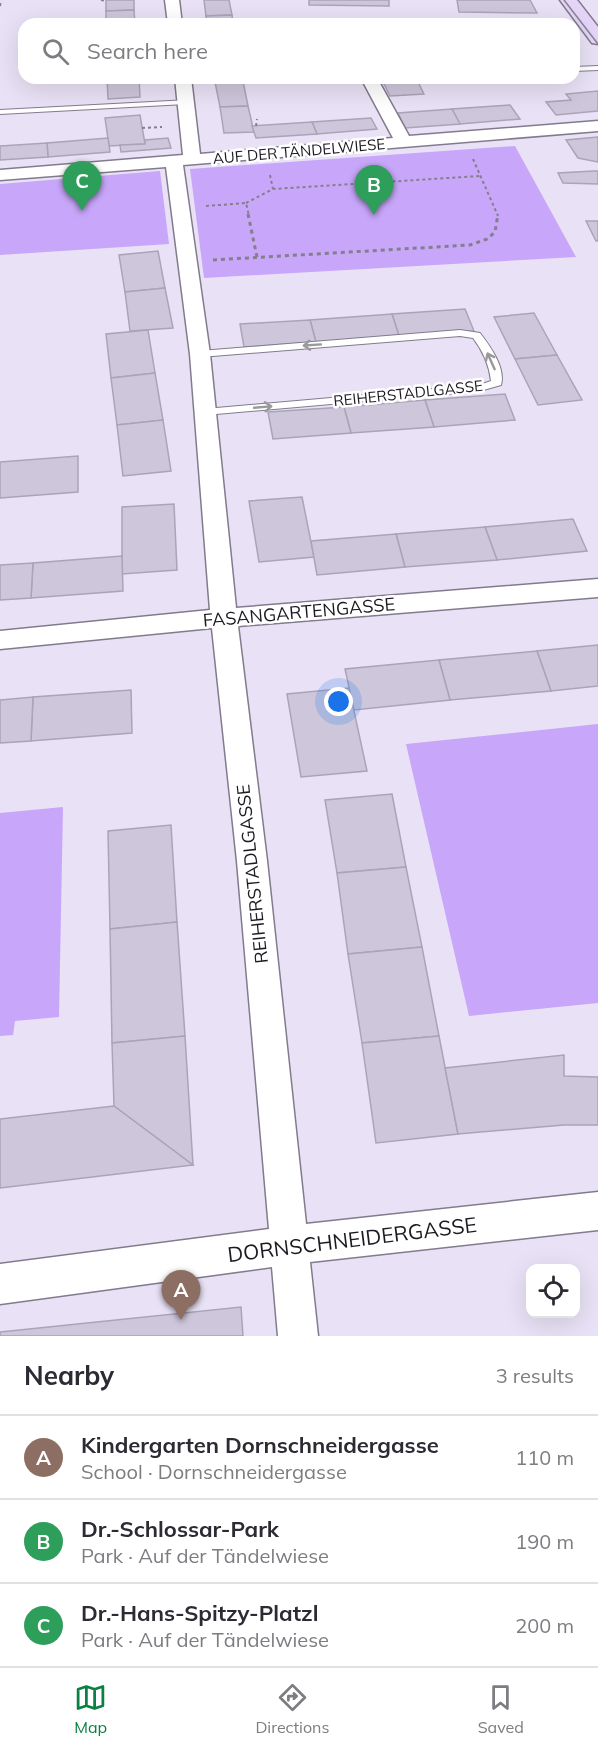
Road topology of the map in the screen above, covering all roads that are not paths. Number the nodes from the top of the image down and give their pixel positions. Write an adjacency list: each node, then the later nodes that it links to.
1 (172, 0): 3 (street)
2 (568, 0): 4 (main road)
3 (174, 18)
4 (595, 31)
5 (598, 68): 6 (lane)
6 (580, 69)
7 (184, 84): 9 (street, REIHERSTADLGASSE)
8 (372, 84): 12 (street)
9 (186, 102): 10 (lane); 13 (street, REIHERSTADLGASSE)
10 (0, 112)
11 (598, 126): 12 (street, AUF DER TÄNDELWIESE)
12 (404, 142): 13 (street, AUF DER TÄNDELWIESE)
13 (183, 160): 14 (street, AUF DER TÄNDELWIESE); 15 (street, REIHERSTADLGASSE)
14 (0, 175)
15 (200, 354): 16 (street, REIHERSTADLGASSE); 16 (lane, REIHERSTADLGASSE, one-way to 15)
16 (205, 412): 18 (street, REIHERSTADLGASSE)
17 (598, 588): 18 (street, FASANGARTENGASSE)
18 (224, 618): 19 (street, FASANGARTENGASSE); 21 (street, REIHERSTADLGASSE)
19 (0, 640)
20 (598, 1211): 21 (street, DORNSCHNEIDERGASSE)
21 (291, 1245): 22 (street, DORNSCHNEIDERGASSE); 23 (street, REIHERSTADLGASSE)
22 (0, 1284)
23 (298, 1336)

